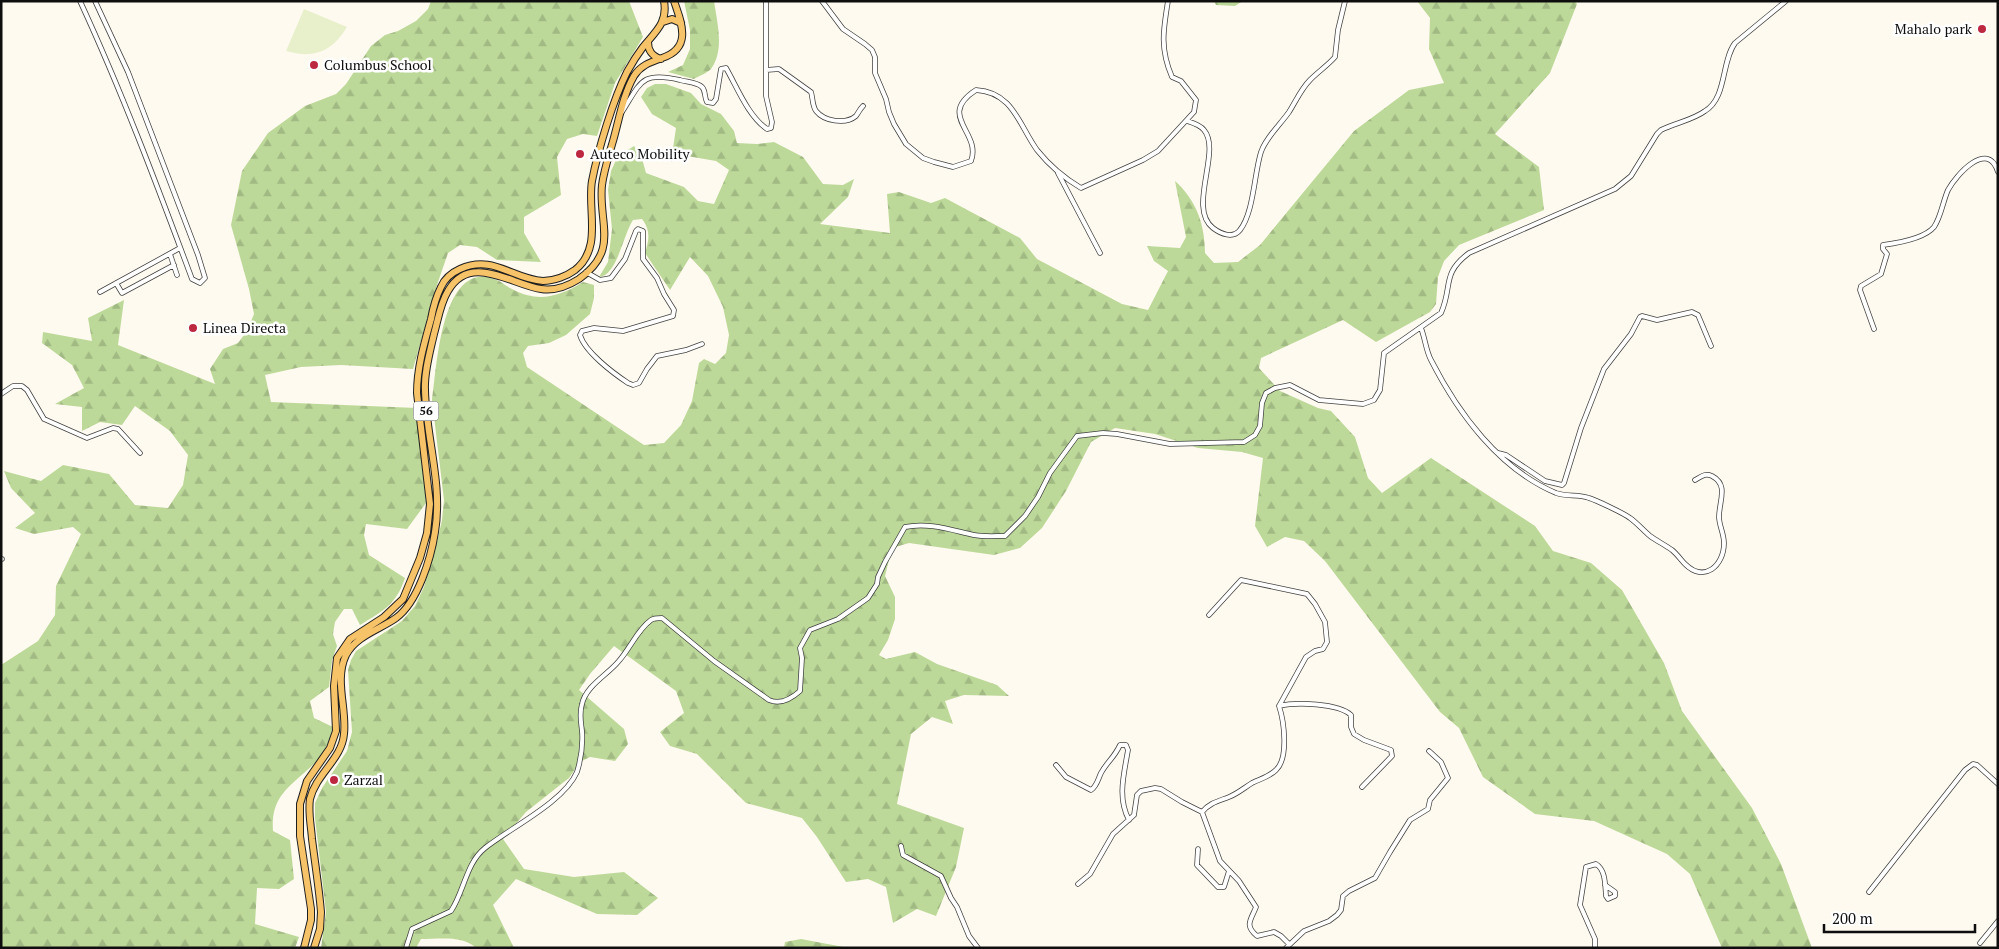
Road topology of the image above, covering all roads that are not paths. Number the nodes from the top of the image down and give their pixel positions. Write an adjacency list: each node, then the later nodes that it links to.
1 (80, 1): 20 (street)
2 (95, 1): 20 (street)
3 (664, 1): 10 (main road)
4 (674, 1): 11 (main road, 56)
5 (766, 1): 14 (street)
6 (822, 1): 18 (street)
7 (1168, 1): 17 (street)
8 (1345, 1): 17 (street)
9 (1786, 1): 28 (street)
10 (663, 22): 11 (main road); 12 (main road, 56)
11 (681, 23): 13 (main road, 56)
12 (648, 42): 13 (main road); 53 (main road, 56)
13 (661, 59): 16 (main road, 56)
14 (766, 70): 15 (street); 16 (street)
15 (863, 106)
16 (620, 116): 24 (main road, 56)
17 (1187, 121): 18 (street)
18 (1058, 172): 21 (street)
19 (1998, 172): 29 (street)
20 (180, 248): 22 (street)
21 (1100, 253)
22 (170, 254): 23 (street); 26 (street)
23 (174, 266): 25 (street); 26 (street)
24 (586, 272): 30 (street); 54 (main road, 56)
25 (177, 275)
26 (116, 283): 27 (street)
27 (100, 292)
28 (1421, 328): 34 (street); 55 (street)
29 (1874, 329)
30 (702, 344)
31 (1711, 346): 34 (street)
32 (1, 394): 33 (street)
33 (140, 453)
34 (1496, 453): 35 (street)
35 (1696, 480)
36 (1209, 615): 37 (street)
37 (1279, 706): 41 (street); 42 (street)
38 (1429, 751): 52 (street)
39 (1056, 765): 43 (street)
40 (1998, 784): 49 (street)
41 (1362, 787)
42 (1202, 812): 43 (street); 46 (street)
43 (1129, 820): 47 (street)
44 (901, 846): 56 (street)
45 (1198, 849): 46 (street)
46 (1229, 871): 52 (street)
47 (1078, 884)
48 (1605, 885): 57 (street)
49 (1869, 892)
50 (1998, 921): 51 (street)
51 (1980, 943)
52 (1287, 946)
53 (304, 948)
54 (314, 948)
55 (406, 948)
56 (978, 948)
57 (1595, 948)

